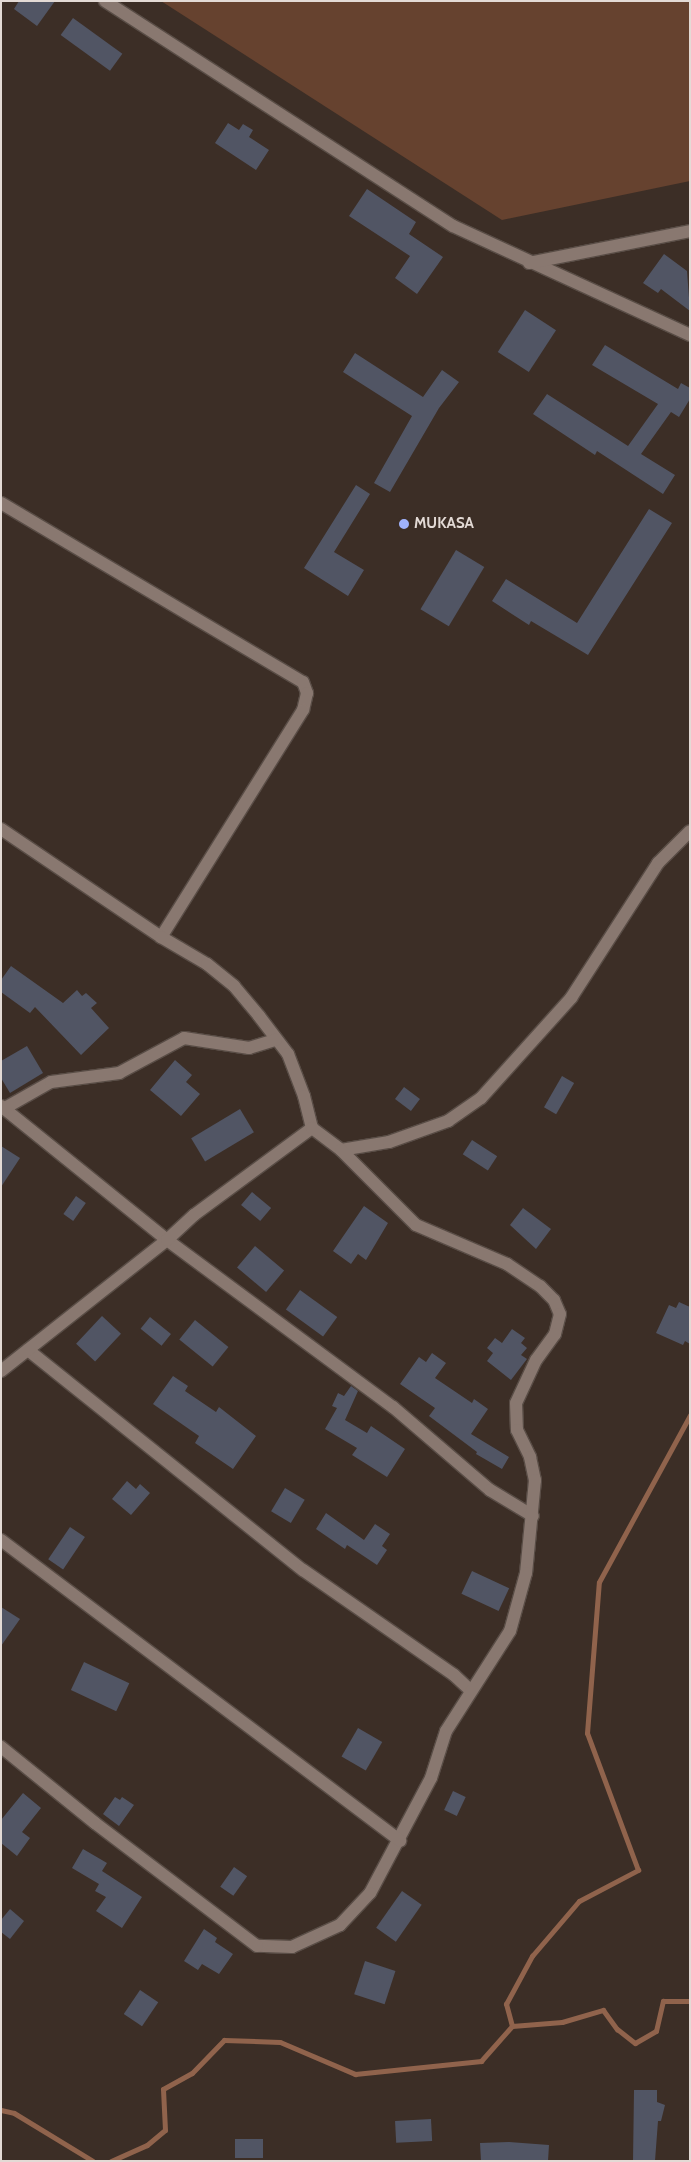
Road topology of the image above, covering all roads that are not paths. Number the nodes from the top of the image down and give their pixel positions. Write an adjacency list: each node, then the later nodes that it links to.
1 (105, 1): 3 (street)
2 (690, 231): 3 (street)
3 (529, 263): 4 (street)
4 (690, 335)
5 (1, 503): 8 (street)
6 (2, 831): 8 (street)
7 (690, 831): 12 (street)
8 (161, 937): 9 (street)
9 (276, 1040): 10 (street); 11 (street)
10 (3, 1107): 13 (street)
11 (312, 1128): 12 (street); 13 (street)
12 (340, 1150): 16 (street)
13 (167, 1240): 14 (street); 16 (street)
14 (28, 1350): 15 (street); 18 (street)
15 (1, 1371)
16 (533, 1516): 18 (street)
17 (1, 1540): 20 (street)
18 (471, 1691): 20 (street)
19 (1, 1747): 20 (street)
20 (400, 1841)

